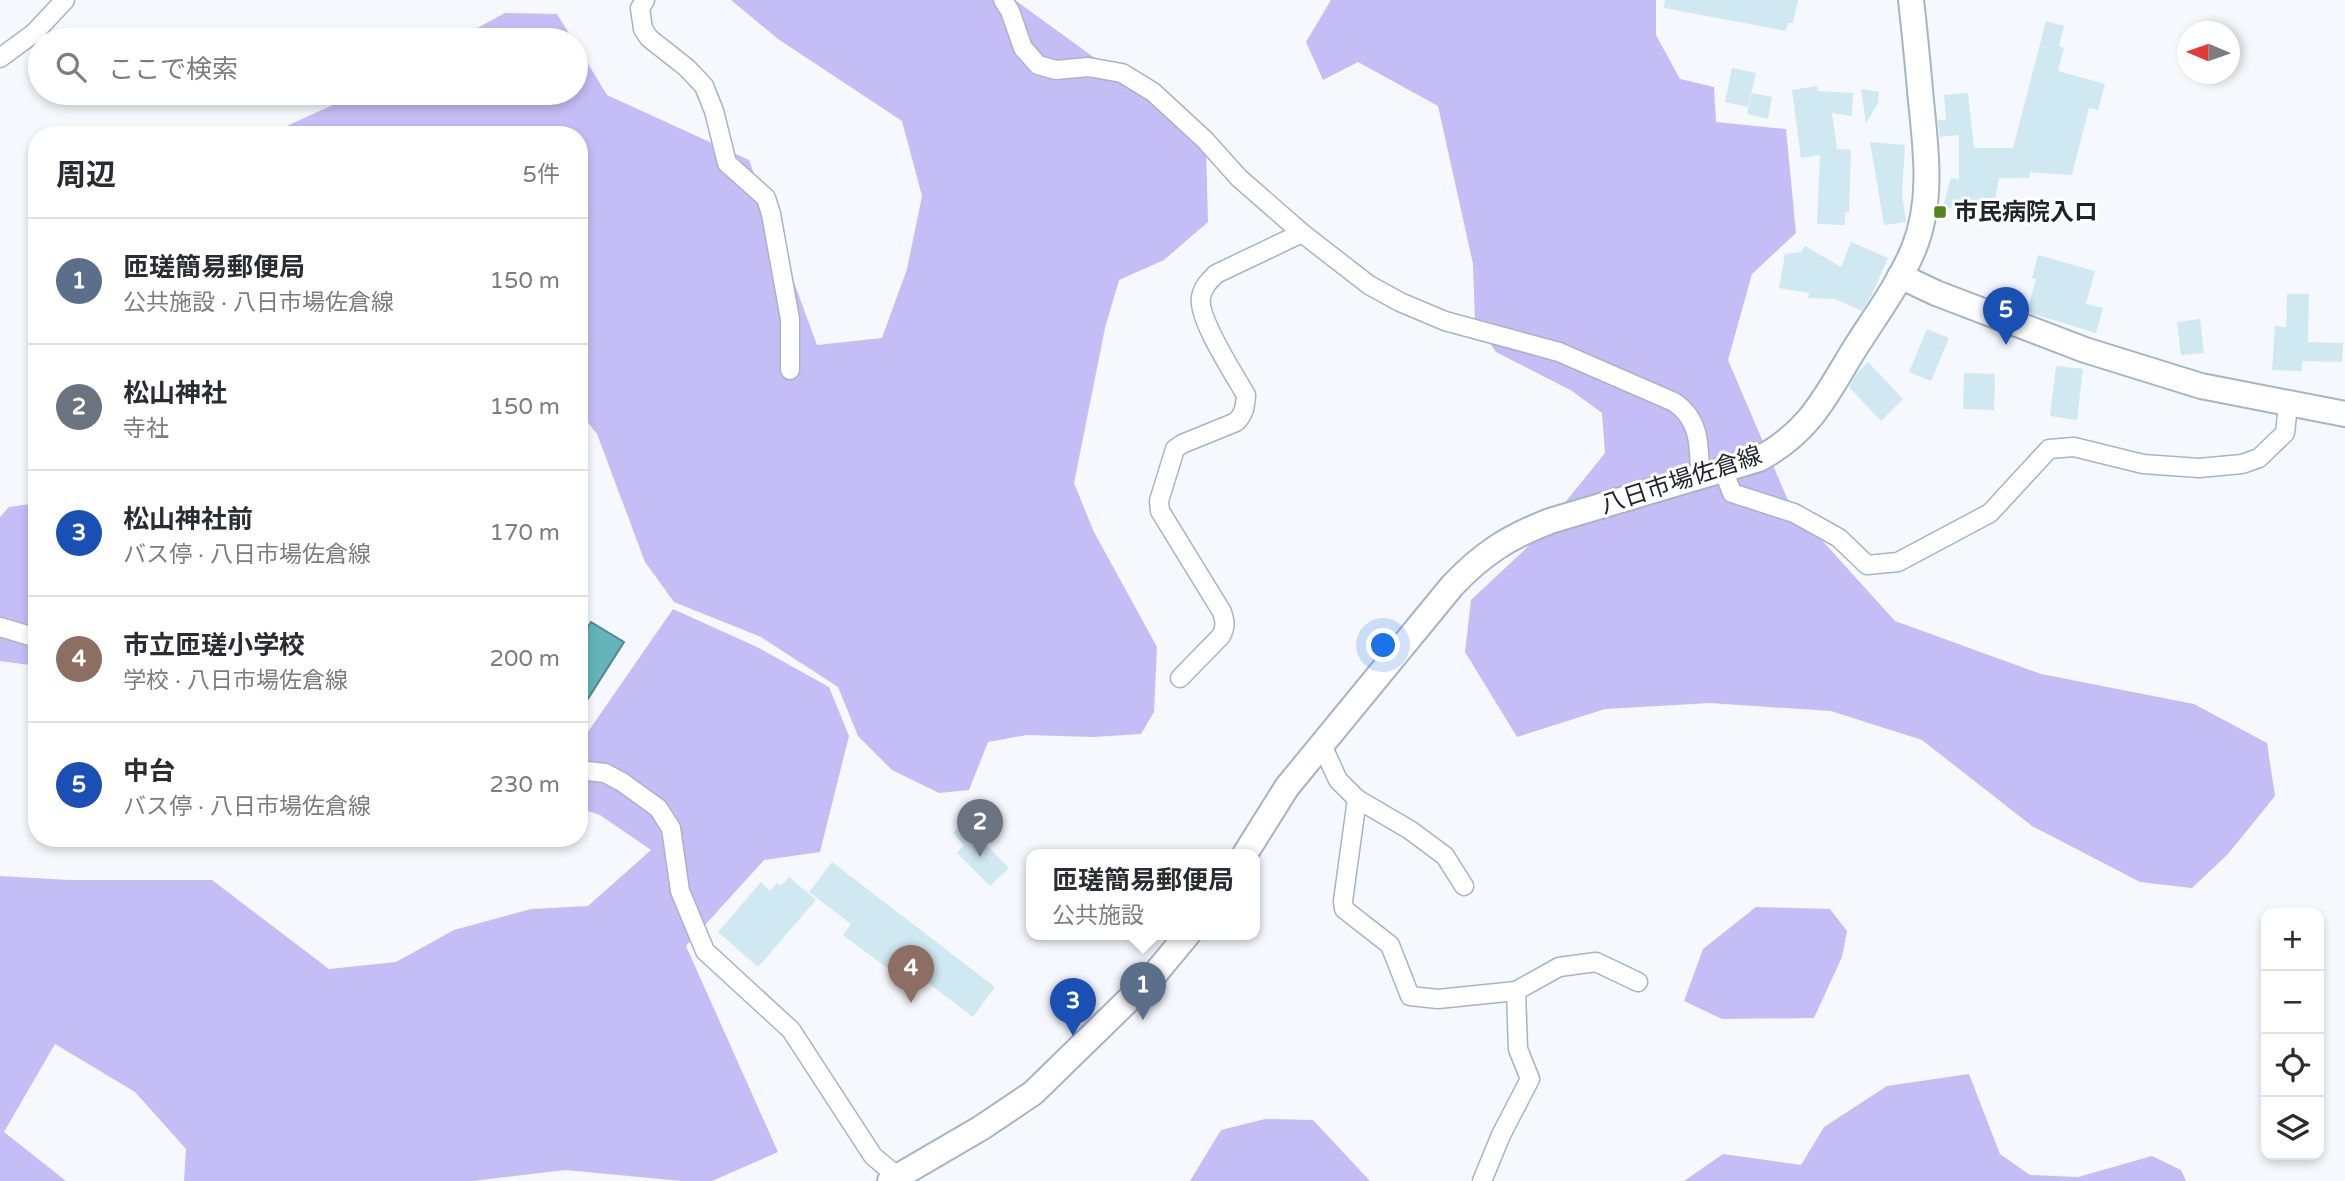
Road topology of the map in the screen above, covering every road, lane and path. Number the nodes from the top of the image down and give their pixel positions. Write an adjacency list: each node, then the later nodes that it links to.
1 (65, 0): 5 (street)
2 (645, 0): 10 (street)
3 (1003, 0): 8 (street)
4 (1911, 0): 9 (main road, 八日市場佐倉線)
5 (39, 28)
6 (28, 37): 7 (street)
7 (0, 58)
8 (1302, 233): 13 (street); 16 (street)
9 (1900, 276): 11 (main road); 13 (main road, 八日市場佐倉線)
10 (790, 370)
11 (2288, 405): 12 (main road); 13 (street)
12 (2345, 414)
13 (1712, 473): 17 (main road, 八日市場佐倉線)
14 (0, 627): 15 (street)
15 (28, 635)
16 (1180, 678)
17 (1322, 745): 19 (street); 20 (main road, 八日市場佐倉線)
18 (588, 771): 25 (street)
19 (1357, 799): 21 (street); 24 (street)
20 (1248, 849)
21 (1464, 886)
22 (1183, 940): 25 (main road)
23 (1638, 982): 24 (street)
24 (1516, 991): 26 (street)
25 (894, 1179)
26 (1482, 1181)

